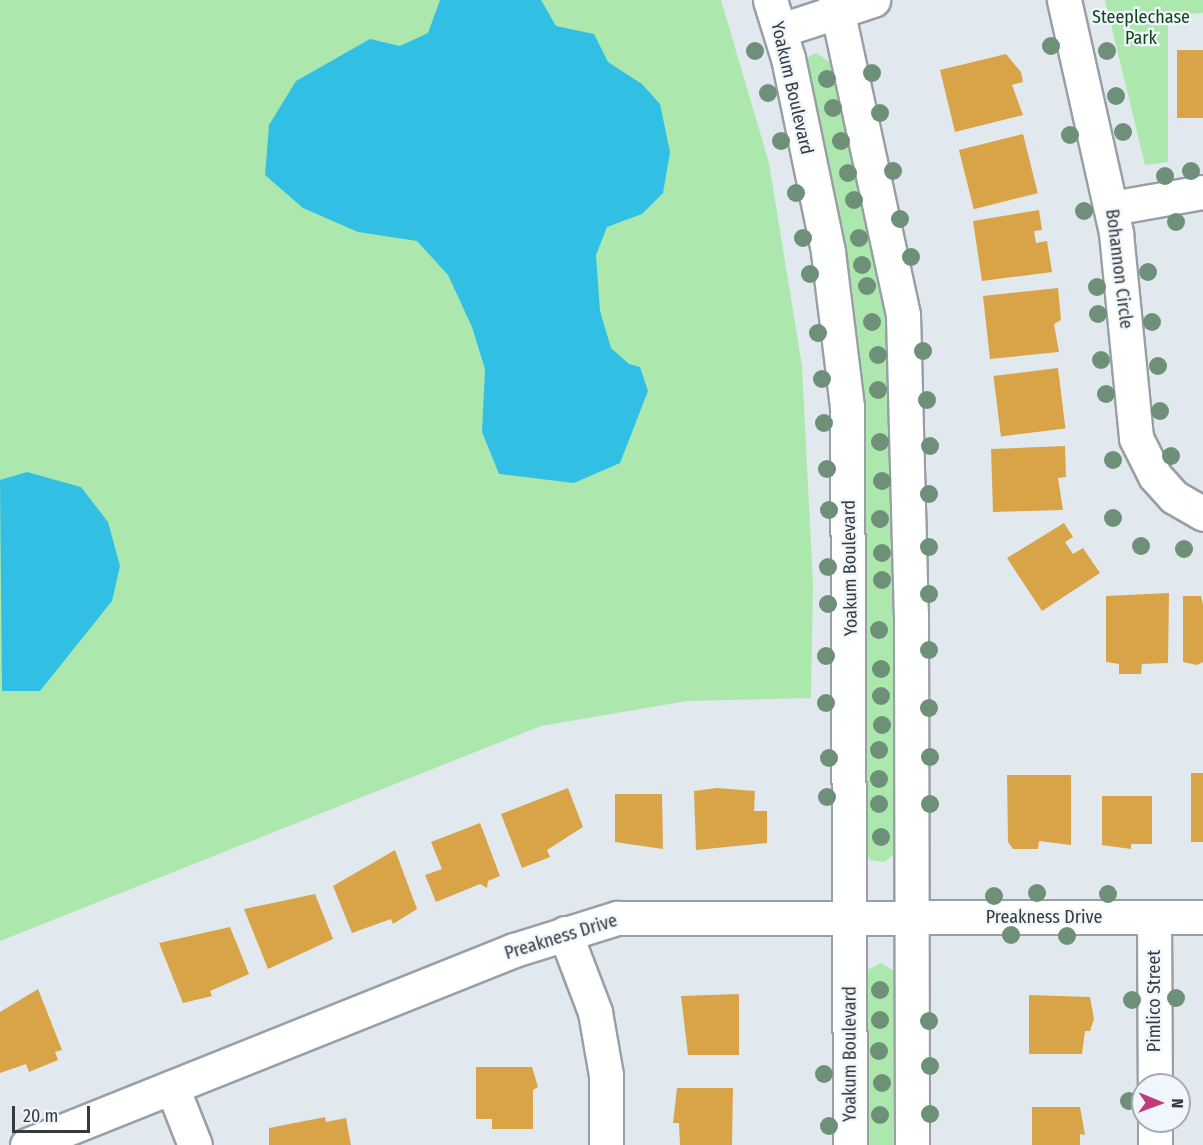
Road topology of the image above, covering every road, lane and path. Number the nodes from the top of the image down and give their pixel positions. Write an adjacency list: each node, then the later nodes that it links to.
1 (770, 0): 5 (street, Yoakum Boulevard)
2 (873, 0): 4 (street)
3 (1064, 0): 7 (street, Bohannon Circle)
4 (837, 6): 5 (street); 9 (street)
5 (781, 30): 10 (street, Yoakum Boulevard)
6 (1203, 192): 7 (street)
7 (1112, 208): 8 (street, Bohannon Circle)
8 (1203, 514)
9 (913, 916): 10 (street, Preakness Drive); 11 (street, Preakness Drive); 20 (street)
10 (850, 917): 13 (street, Preakness Drive); 19 (street, Yoakum Boulevard)
11 (1154, 917): 12 (street, Preakness Drive); 14 (street, Pimlico Street)
12 (1203, 917)
13 (565, 933): 15 (street, Preakness Drive); 18 (street)
14 (1155, 1073)
15 (172, 1087): 16 (street, Preakness Drive); 17 (street)
16 (27, 1145)
17 (195, 1145)
18 (606, 1145)
19 (850, 1145)
20 (912, 1145)

